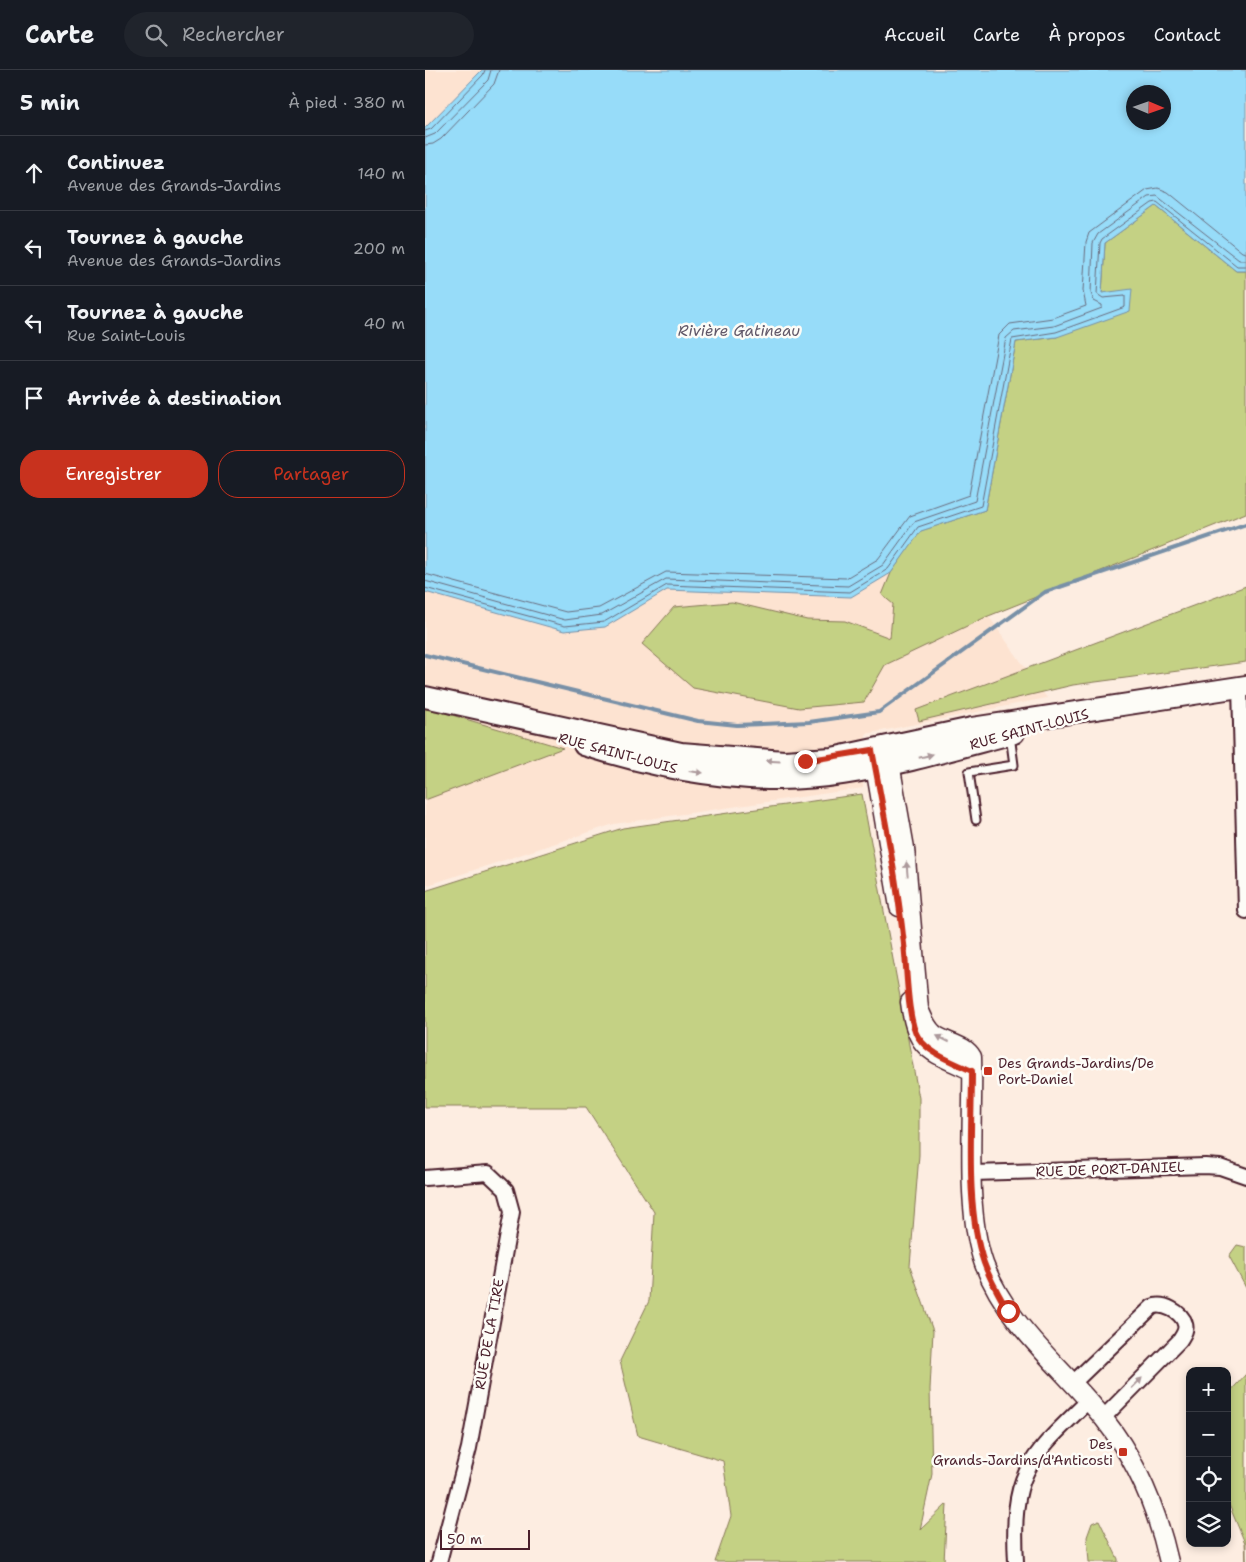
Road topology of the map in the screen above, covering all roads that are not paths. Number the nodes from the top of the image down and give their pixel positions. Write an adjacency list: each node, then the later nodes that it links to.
1 (1243, 686): 3 (main road, RUE SAINT-LOUIS); 7 (street)
2 (425, 697): 5 (main road, RUE SAINT-LOUIS)
3 (1115, 707): 4 (main road, RUE SAINT-LOUIS); 5 (main road, RUE SAINT-LOUIS)
4 (1010, 734): 5 (main road, RUE SAINT-LOUIS, one-way to 4); 6 (lane)
5 (881, 757): 8 (street)
6 (977, 820)
7 (1246, 911)
8 (973, 1173): 9 (street, RUE DE PORT-DANIEL); 11 (street)
9 (1246, 1176)
10 (425, 1178): 14 (street, RUE DE LA TIRE)
11 (1072, 1384): 12 (street); 13 (street, one-way to 11)
12 (1088, 1401): 13 (street); 15 (street)
13 (1103, 1418): 16 (street)
14 (439, 1562)
15 (1016, 1562)
16 (1169, 1562)

